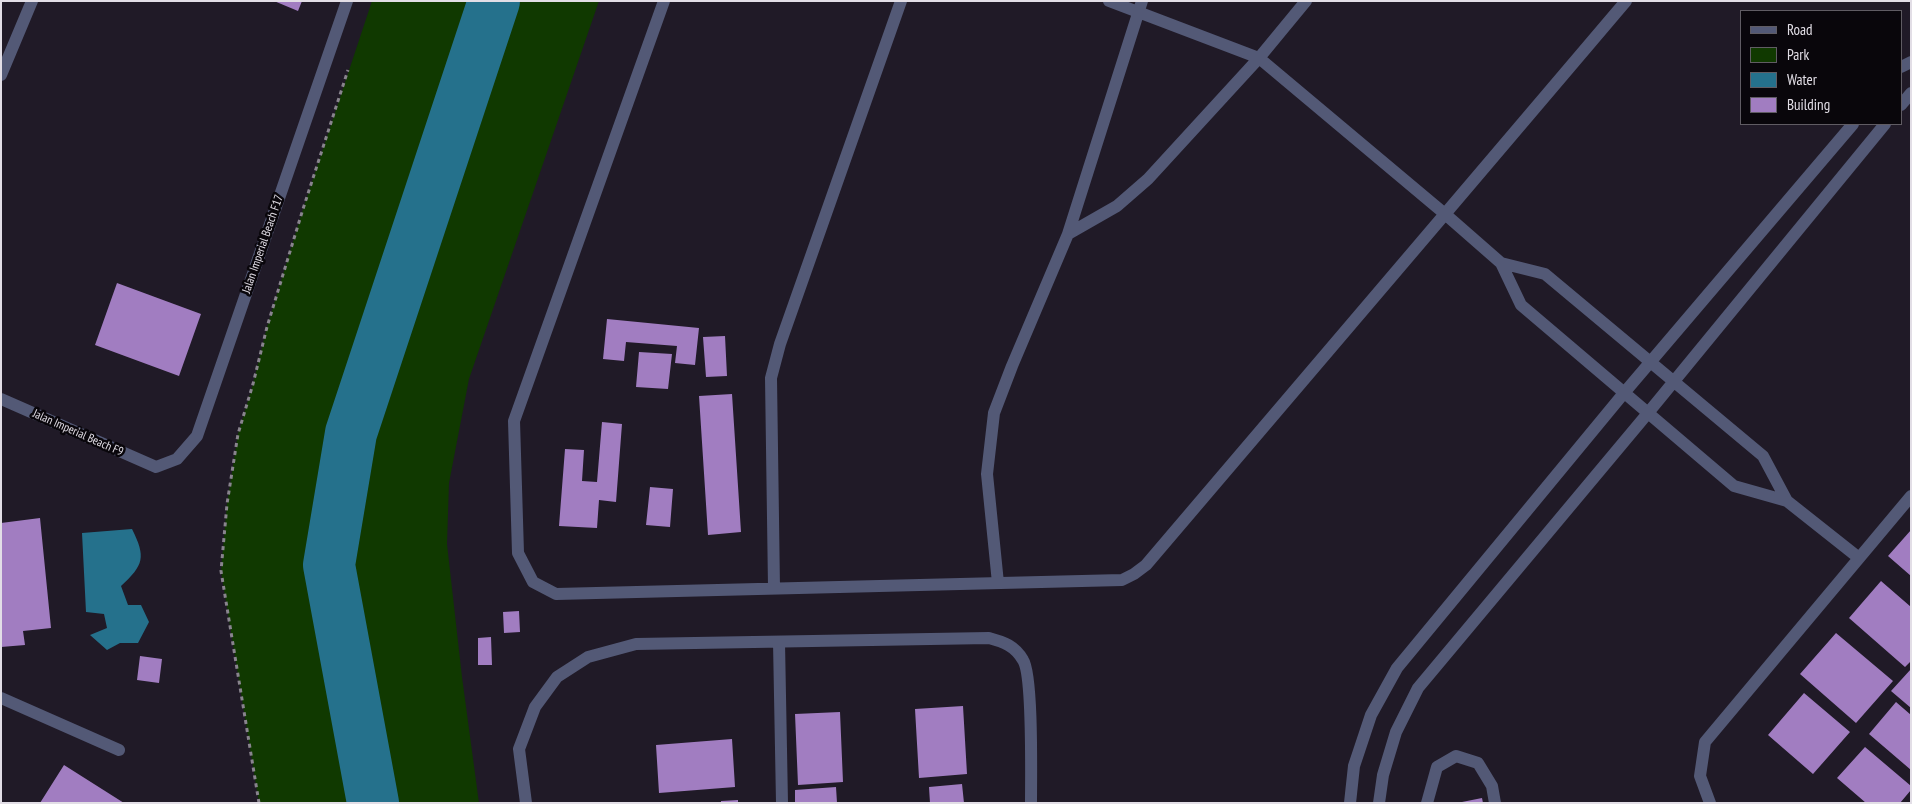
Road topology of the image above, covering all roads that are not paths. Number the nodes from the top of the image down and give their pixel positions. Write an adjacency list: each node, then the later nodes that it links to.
1 (32, 1): 10 (street)
2 (347, 1): 23 (street, Jalan Imperial Beach F17)
3 (664, 1): 28 (street)
4 (900, 1): 28 (street)
5 (1109, 1): 8 (street)
6 (1306, 1): 9 (street)
7 (1626, 1): 15 (street)
8 (1140, 7): 9 (street); 16 (street)
9 (1259, 58): 15 (street); 16 (street)
10 (1, 75)
11 (1911, 93): 12 (street)
12 (1902, 104)
13 (1852, 125): 18 (street)
14 (1884, 125): 19 (street)
15 (1445, 214): 17 (street); 27 (street)
16 (1068, 234): 27 (street)
17 (1501, 263): 18 (street); 20 (street)
18 (1650, 362): 19 (street); 20 (street)
19 (1674, 381): 22 (street); 25 (street)
20 (1624, 393): 22 (street); 35 (street)
21 (1, 399): 23 (street, Jalan Imperial Beach F9)
22 (1648, 413): 25 (street); 36 (street)
23 (156, 467)
24 (1911, 496): 26 (street)
25 (1787, 501): 26 (street)
26 (1859, 558): 39 (street)
27 (998, 583): 28 (street)
28 (774, 588)
29 (779, 642): 32 (street); 33 (street); 34 (street)
30 (1, 698): 31 (street)
31 (119, 750)
32 (526, 803)
33 (782, 803)
34 (1032, 803)
35 (1350, 803)
36 (1379, 803)
37 (1427, 803): 38 (street)
38 (1495, 803)
39 (1710, 803)

